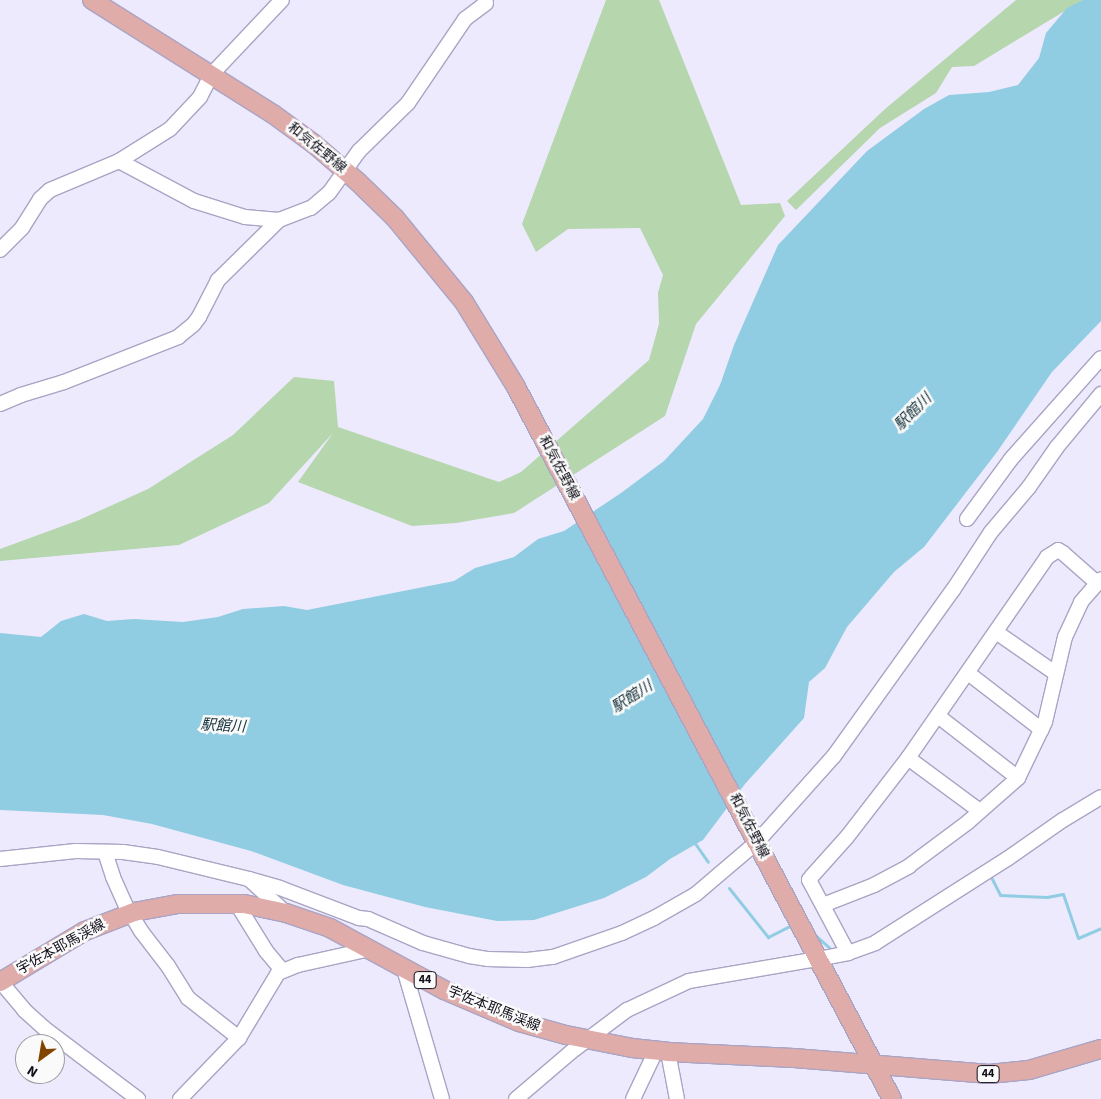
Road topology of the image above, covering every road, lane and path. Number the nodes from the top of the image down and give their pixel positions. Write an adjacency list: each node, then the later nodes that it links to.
1 (92, 0): 4 (main road, 和気佐野線)
2 (282, 0): 4 (street)
3 (485, 0): 6 (street)
4 (211, 75): 5 (street); 6 (main road, 和気佐野線)
5 (119, 161): 7 (street); 8 (street)
6 (344, 169): 7 (street); 23 (main road, 和気佐野線)
7 (279, 220): 11 (street)
8 (0, 250)
9 (1101, 358): 12 (street)
10 (1101, 394): 23 (street)
11 (0, 404)
12 (967, 519)
13 (1099, 581): 14 (street); 16 (street)
14 (996, 632): 15 (street); 16 (street)
15 (968, 673): 17 (street); 18 (street)
16 (1055, 674): 18 (street)
17 (938, 716): 19 (street); 20 (street)
18 (1042, 730): 20 (street)
19 (908, 758): 22 (street); 28 (street)
20 (1018, 778): 22 (street)
21 (1101, 797): 32 (street)
22 (980, 811): 28 (street)
23 (756, 840): 26 (street); 33 (main road, 和気佐野線)
24 (105, 852): 25 (street); 26 (street); 29 (street)
25 (0, 859)
26 (249, 879): 30 (street)
27 (237, 904): 29 (main road, 宇佐本耶馬渓線 / 44); 30 (main road, 宇佐本耶馬渓線 / 44); 35 (street)
28 (823, 905): 32 (street)
29 (130, 913): 36 (main road, 宇佐本耶馬渓線 / 44); 37 (street)
30 (286, 913): 31 (main road, 宇佐本耶馬渓線 / 44)
31 (370, 950): 34 (main road, 宇佐本耶馬渓線 / 44); 35 (street)
32 (848, 953): 33 (street)
33 (818, 959): 38 (street); 41 (main road, 和気佐野線)
34 (404, 969): 38 (main road, 宇佐本耶馬渓線 / 44); 44 (street)
35 (282, 970): 37 (street)
36 (0, 981): 42 (street)
37 (239, 1038): 43 (street)
38 (588, 1039): 40 (main road, 宇佐本耶馬渓線 / 44); 45 (street)
39 (1101, 1049): 41 (main road, 宇佐本耶馬渓線 / 44)
40 (661, 1051): 41 (main road, 宇佐本耶馬渓線 / 44); 46 (street); 47 (street)
41 (873, 1064): 48 (main road)
42 (138, 1099)
43 (180, 1099)
44 (442, 1099)
45 (516, 1099)
46 (633, 1099)
47 (677, 1099)
48 (892, 1099)

